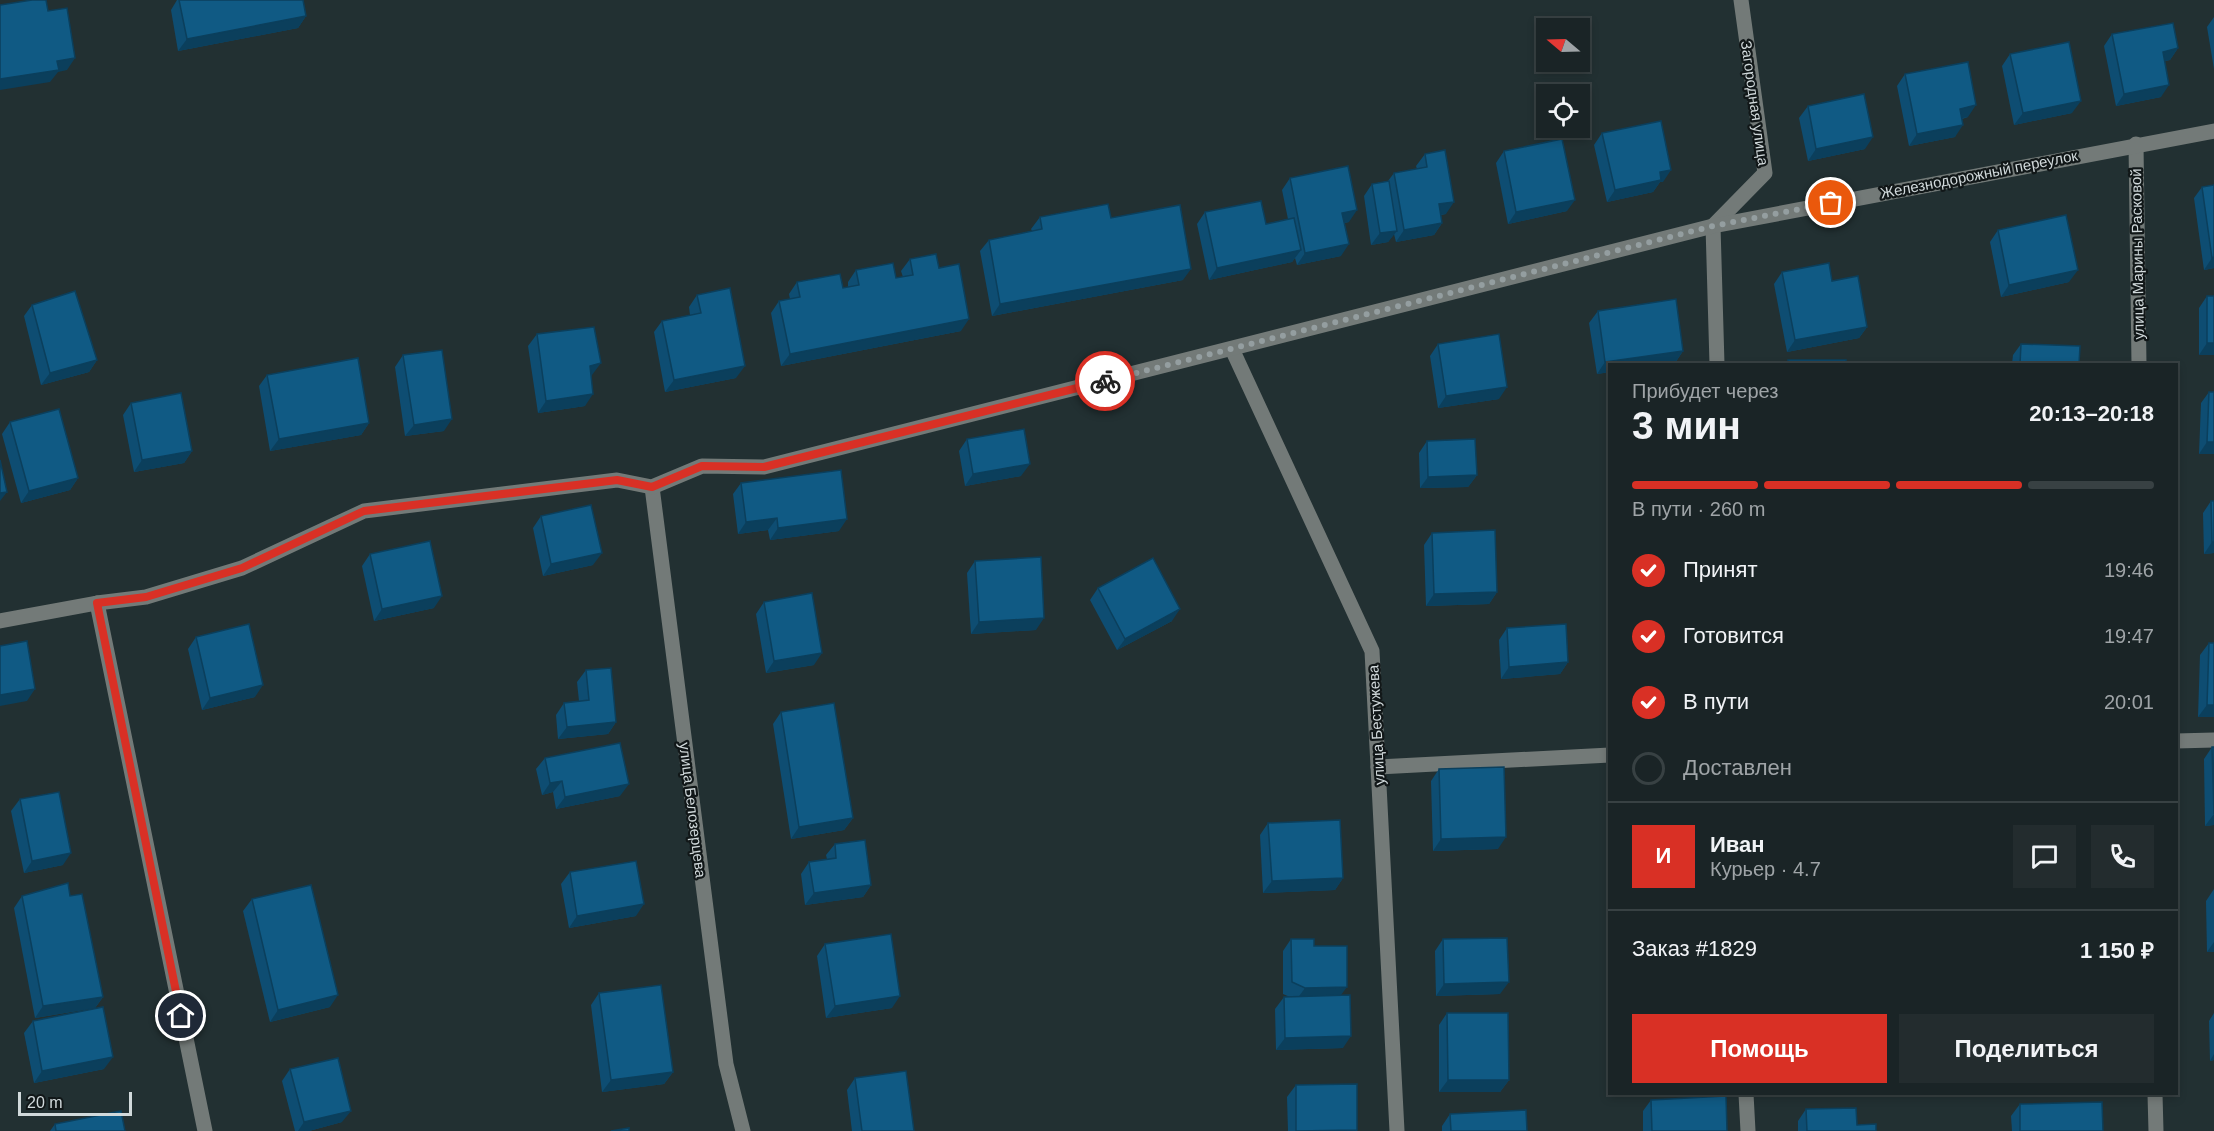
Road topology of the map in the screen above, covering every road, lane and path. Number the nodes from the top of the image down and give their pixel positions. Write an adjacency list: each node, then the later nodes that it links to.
1 (1741, 0): 4 (street, Загородная улица)
2 (2214, 131): 3 (street, Железнодорожный переулок)
3 (2136, 144): 4 (street, Железнодорожный переулок); 7 (street, улица Марины Расковой)
4 (1713, 226): 5 (street, Железнодорожный переулок); 6 (street)
5 (1232, 349): 8 (street, Железнодорожный переулок); 14 (street, улица Бестужева)
6 (1717, 363)
7 (2139, 363)
8 (652, 487): 9 (street); 18 (street, улица Белозерцева)
9 (97, 603): 10 (street); 17 (street)
10 (0, 621)
11 (2214, 740): 12 (street)
12 (2178, 741)
13 (1608, 754): 14 (street)
14 (1378, 767): 19 (street, улица Бестужева)
15 (1746, 1095): 20 (street)
16 (2155, 1095): 21 (street)
17 (205, 1131)
18 (743, 1131)
19 (1397, 1131)
20 (1748, 1131)
21 (2156, 1131)

